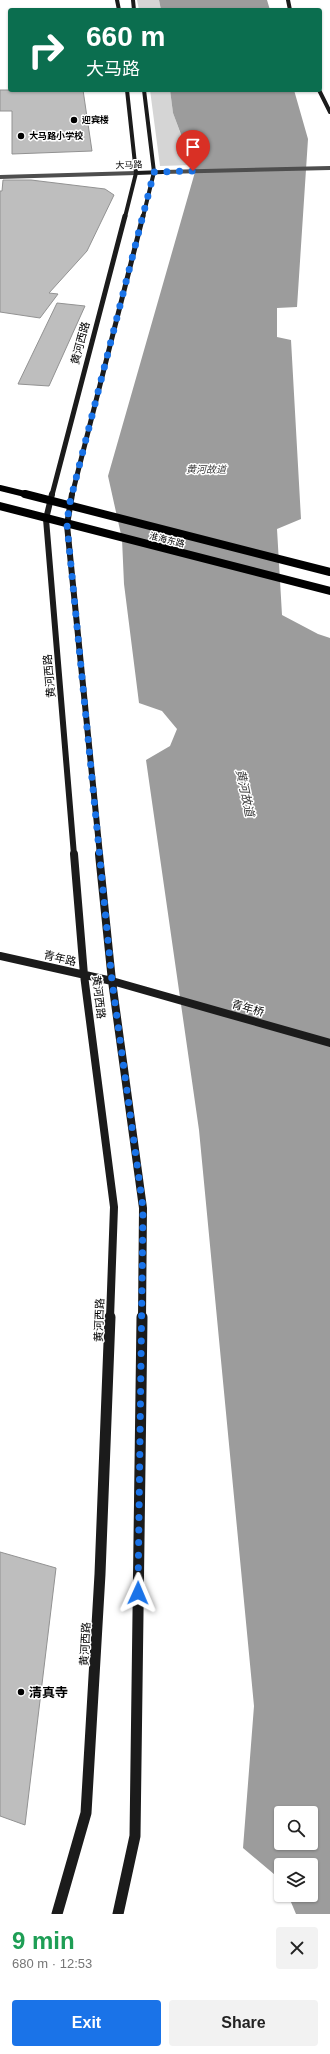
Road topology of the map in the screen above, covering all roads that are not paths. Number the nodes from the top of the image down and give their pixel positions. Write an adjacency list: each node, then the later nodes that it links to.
1 (127, 92): 7 (main road, 黄河西路)
2 (144, 92): 6 (main road, 黄河西路)
3 (320, 92): 4 (main road)
4 (330, 112)
5 (330, 168): 6 (street, 大马路)
6 (158, 172): 7 (main road, 大马路); 12 (main road, 黄河西路)
7 (136, 173): 8 (street, 大马路); 10 (main road, 黄河西路)
8 (0, 177)
9 (0, 488): 10 (main road, 淮海东路)
10 (50, 500): 12 (main road, 淮海东路); 13 (main road, 黄河西路)
11 (0, 506): 13 (main road, 淮海东路)
12 (69, 506): 14 (main road, 黄河西路); 15 (main road, 淮海东路)
13 (46, 518): 14 (main road, 淮海东路); 18 (main road, 黄河西路)
14 (67, 525): 16 (main road, 淮海东路); 19 (main road, 黄河西路)
15 (330, 572)
16 (330, 592)
17 (0, 956): 18 (main road, 青年路)
18 (84, 975): 19 (main road, 青年路); 22 (main road, 黄河西路)
19 (112, 981): 20 (main road, 青年路); 23 (main road, 黄河西路)
20 (161, 995): 21 (main road, 青年桥)
21 (330, 1043)
22 (57, 1914)
23 (118, 1914)

